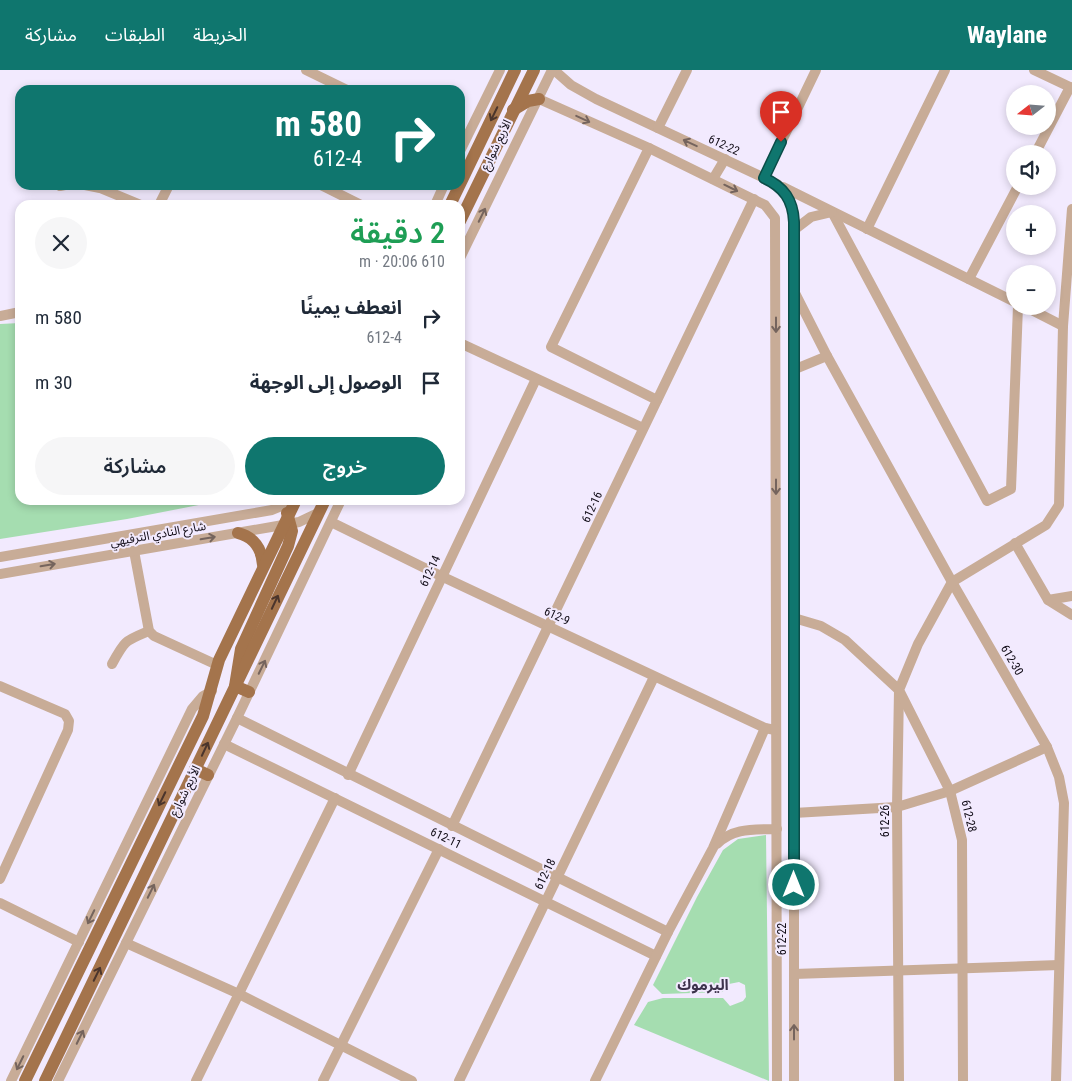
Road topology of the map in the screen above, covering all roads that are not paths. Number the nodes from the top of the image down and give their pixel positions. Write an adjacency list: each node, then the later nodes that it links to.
1 (306, 70): 10 (street)
2 (500, 70): 15 (street)
3 (515, 70): 19 (main road, الأربع شوارع, one-way to 19)
4 (534, 70): 13 (main road, الأربع شوارع)
5 (553, 70): 12 (street); 14 (street, 612-22)
6 (687, 70): 14 (street)
7 (816, 70): 20 (street)
8 (945, 70): 32 (street)
9 (1034, 70): 11 (street)
10 (337, 85)
11 (1071, 88): 16 (street)
12 (539, 100): 13 (main road); 17 (street, 612-22, one-way to 17); 34 (street, one-way to 12)
13 (513, 110): 30 (main road, الأربع شوارع)
14 (658, 128): 18 (street, 612-22, one-way to 14)
15 (465, 140)
16 (1040, 145)
17 (649, 148): 21 (street, 612-22); 47 (street)
18 (725, 159): 20 (street, 612-22); 21 (street)
19 (465, 174)
20 (764, 178): 22 (street, 612-22)
21 (713, 179): 26 (street, 612-22, one-way to 26)
22 (777, 184): 31 (street); 33 (street, 612-22)
23 (105, 190): 27 (street)
24 (331, 190): 28 (street)
25 (1013, 195): 35 (street)
26 (754, 199): 47 (street, 612-16); 74 (street, 612-22, one-way to 74)
27 (128, 200)
28 (351, 200)
29 (1072, 209): 42 (street)
30 (465, 211)
31 (832, 212): 32 (street); 33 (street); 39 (street)
32 (867, 228): 35 (street)
33 (794, 230): 36 (street, 612-22)
34 (465, 248)
35 (969, 279): 37 (street)
36 (793, 290): 44 (street, 612-30); 45 (street, 612-22)
37 (1006, 298)
38 (15, 313): 41 (street)
39 (1018, 315)
40 (1042, 315): 42 (street)
41 (0, 316)
42 (1063, 326): 57 (street)
43 (465, 345): 46 (street)
44 (827, 356): 45 (street); 64 (street, 612-30)
45 (793, 370): 68 (street, 612-22)
46 (536, 379): 48 (street); 63 (street, 612-14)
47 (657, 400): 48 (street, 612-16)
48 (643, 428): 69 (street, 612-16)
49 (293, 505): 53 (main road, الأربع شوارع)
50 (322, 505): 52 (main road, الأربع شوارع)
51 (339, 505): 54 (street)
52 (318, 513): 53 (street, شارع النادي الترفيهي); 77 (main road, الأربع شوارع, one-way to 52)
53 (286, 517): 55 (street, شارع النادي الترفيهي); 56 (main road, الأربع شوارع); 58 (main road); 60 (street, شارع النادي الترفيهي)
54 (331, 522): 63 (street, 612-9); 80 (street, one-way to 54)
55 (238, 533): 59 (street, شارع النادي الترفيهي, one-way to 55); 61 (main road)
56 (276, 541): 58 (main road); 61 (main road, الأربع شوارع)
57 (1015, 544): 64 (street); 66 (street)
58 (288, 546): 77 (main road)
59 (134, 550): 62 (street, شارع النادي الترفيهي, one-way to 59); 70 (street)
60 (0, 557)
61 (263, 565): 72 (main road, الأربع شوارع)
62 (0, 574)
63 (441, 576): 69 (street, 612-9); 87 (street, 612-14)
64 (952, 582): 79 (street); 84 (street, 612-30)
65 (1072, 596): 66 (street)
66 (1048, 600): 67 (street)
67 (1072, 615)
68 (794, 618): 75 (street, 612-22); 79 (street)
69 (549, 626): 73 (street, 612-9); 92 (street, 612-16)
70 (149, 630): 71 (street); 72 (street)
71 (112, 664)
72 (217, 665): 78 (main road, الأربع شوارع)
73 (654, 677): 82 (street, 612-9); 96 (street, 612-18)
74 (777, 683): 75 (street); 82 (street, 612-22)
75 (794, 683): 91 (street, 612-22)
76 (0, 686): 97 (street)
77 (235, 686): 80 (main road); 85 (main road, الأربع شوارع, one-way to 77)
78 (212, 690): 101 (street, one-way to 101); 109 (main road, الأربع شوارع, one-way to 109)
79 (899, 690): 88 (street, 612-28); 90 (street, 612-26)
80 (250, 692): 81 (street)
81 (237, 718): 83 (street); 87 (street, 612-11)
82 (770, 729): 93 (street, 612-22); 94 (street)
83 (224, 744): 86 (street); 89 (street, 612-11)
84 (1047, 746): 88 (street); 104 (street, 612-30)
85 (195, 769): 86 (main road); 110 (main road, الأربع شوارع, one-way to 85)
86 (208, 775): 102 (street, one-way to 86)
87 (348, 775): 92 (street, 612-11)
88 (950, 791): 90 (street); 105 (street, 612-28)
89 (335, 798): 95 (street, 612-11); 108 (street)
90 (897, 808): 91 (street); 106 (street, 612-26)
91 (794, 813): 107 (street, 612-22)
92 (452, 826): 96 (street, 612-11)
93 (777, 829): 94 (street); 112 (street, 612-22)
94 (713, 848): 100 (street)
95 (439, 849): 98 (street, 612-11); 111 (street)
96 (557, 877): 98 (street, 612-18); 100 (street, 612-11)
97 (0, 879)
98 (546, 901): 103 (street, 612-11); 121 (street, 612-18)
99 (0, 902): 101 (street)
100 (668, 932): 103 (street)
101 (79, 942): 114 (street, one-way to 114)
102 (126, 943): 108 (street); 117 (street, one-way to 102)
103 (656, 956): 122 (street)
104 (1059, 965): 105 (street); 127 (street, 612-30)
105 (963, 968): 106 (street); 126 (street, 612-28)
106 (898, 971): 107 (street); 125 (street, 612-26)
107 (794, 974): 113 (street, 612-22, one-way to 107)
108 (239, 994): 111 (street); 118 (street)
109 (57, 1016): 110 (main road); 115 (main road, الأربع شوارع)
110 (73, 1024): 116 (main road, الأربع شوارع)
111 (341, 1045): 119 (street); 120 (street)
112 (777, 1058): 113 (street); 123 (street, 612-22)
113 (794, 1058): 124 (street, 612-22)
114 (11, 1081)
115 (25, 1081)
116 (45, 1081)
117 (58, 1081)
118 (196, 1081)
119 (323, 1081)
120 (412, 1081)
121 (459, 1081)
122 (595, 1081)
123 (777, 1081)
124 (794, 1081)
125 (899, 1081)
126 (963, 1081)
127 (1056, 1081)

